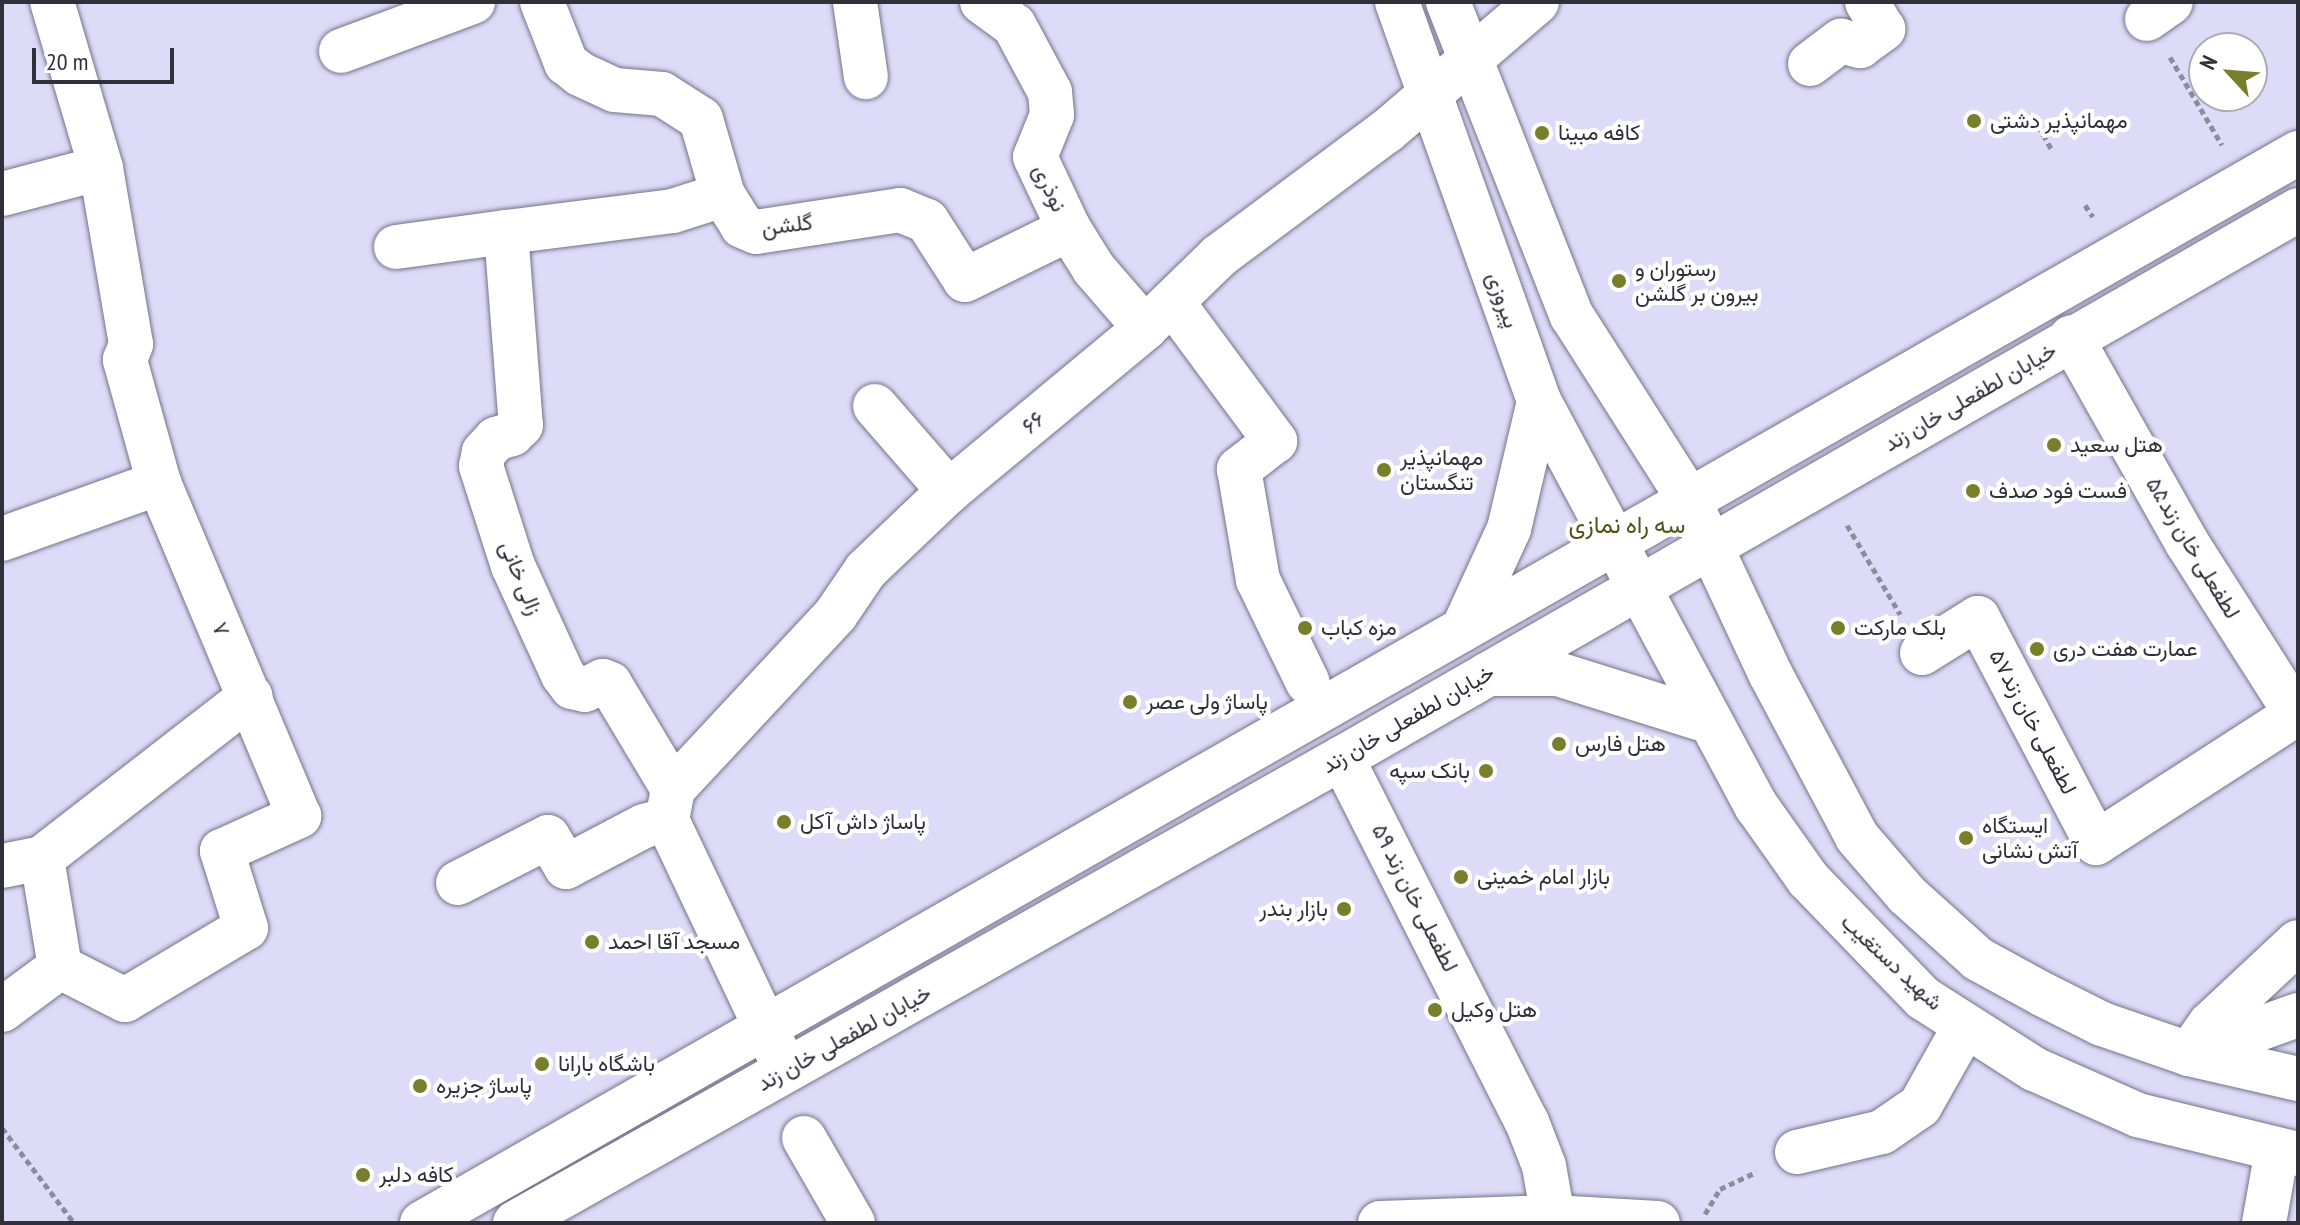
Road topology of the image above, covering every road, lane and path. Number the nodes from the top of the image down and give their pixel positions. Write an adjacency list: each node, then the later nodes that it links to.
1 (52, 2): 20 (street, ۷)
2 (473, 2): 11 (street)
3 (542, 2): 22 (street, گلشن)
4 (855, 2): 14 (street)
5 (1397, 2): 15 (street, پیروزی)
6 (1448, 2): 12 (street)
7 (1537, 2): 12 (street, ۶۶)
8 (1867, 2): 13 (street)
9 (1012, 10): 26 (street, نوذری)
10 (2159, 10): 17 (path)
11 (341, 51)
12 (1469, 58): 15 (street, ۶۶); 35 (street)
13 (1810, 64)
14 (866, 77)
15 (1432, 96): 29 (street, ۶۶); 31 (street, پیروزی)
16 (2005, 126): 18 (path)
17 (2224, 149)
18 (2052, 150)
19 (2298, 153): 35 (street)
20 (101, 168): 21 (street); 33 (street, ۷)
21 (2, 194)
22 (723, 195): 26 (street, گلشن); 27 (street)
23 (2085, 205): 25 (path)
24 (2298, 210): 30 (street, خیابان لطفعلی خان زند)
25 (2095, 221)
26 (1069, 229): 29 (street, نوذری)
27 (506, 232): 28 (street); 49 (street, زالی خانی)
28 (396, 247)
29 (1159, 316): 34 (street, ۶۶); 44 (street, نوذری)
30 (2071, 337): 39 (street, خیابان لطفعلی خان زند); 46 (street, لطفعلی خان زند۵۵)
31 (1539, 401): 38 (street, پیروزی); 41 (street)
32 (875, 406): 34 (street)
33 (159, 483): 37 (street); 45 (street, ۷)
34 (949, 491): 49 (street, ۶۶)
35 (1688, 498): 38 (street); 39 (street)
36 (1847, 525): 42 (path)
37 (2, 539)
38 (1615, 540): 40 (street, پیروزی); 41 (street)
39 (1713, 543): 40 (street, خیابان لطفعلی خان زند); 50 (street)
40 (1639, 585): 43 (street, خیابان لطفعلی خان زند); 47 (street, شهید دستغیب)
41 (1463, 629): 59 (street)
42 (1922, 653): 46 (street, لطفعلی خان زند۵۷)
43 (1484, 674): 47 (street); 48 (street, خیابان لطفعلی خان زند)
44 (1308, 683)
45 (251, 696): 51 (street); 55 (street, ۷)
46 (2296, 714)
47 (1711, 722): 52 (street, شهید دستغیب)
48 (1342, 758): 61 (street, خیابان لطفعلی خان زند); 67 (street, لطفعلی خان زند ۵۹)
49 (670, 805): 53 (street); 59 (street, زالی خانی)
50 (1857, 837): 52 (street); 60 (street)
51 (22, 862): 55 (street)
52 (1808, 879): 58 (street, شهید دستغیب)
53 (458, 883)
54 (2298, 942): 60 (street)
55 (60, 967): 56 (street)
56 (2, 1010)
57 (2298, 1015): 60 (street)
58 (1965, 1026): 65 (street); 66 (street, شهید دستغیب)
59 (765, 1027): 61 (street, زالی خانی); 69 (street)
60 (2189, 1054): 62 (street)
61 (786, 1070): 70 (street, خیابان لطفعلی خان زند)
62 (2298, 1079)
63 (2, 1128): 68 (path)
64 (804, 1138): 71 (street)
65 (1797, 1152): 74 (path)
66 (2288, 1152): 75 (street)
67 (1553, 1217): 72 (street); 73 (street)
68 (74, 1223)
69 (422, 1223)
70 (515, 1223)
71 (853, 1223)
72 (1380, 1223)
73 (1658, 1223)
74 (1699, 1223)
75 (2264, 1223)

